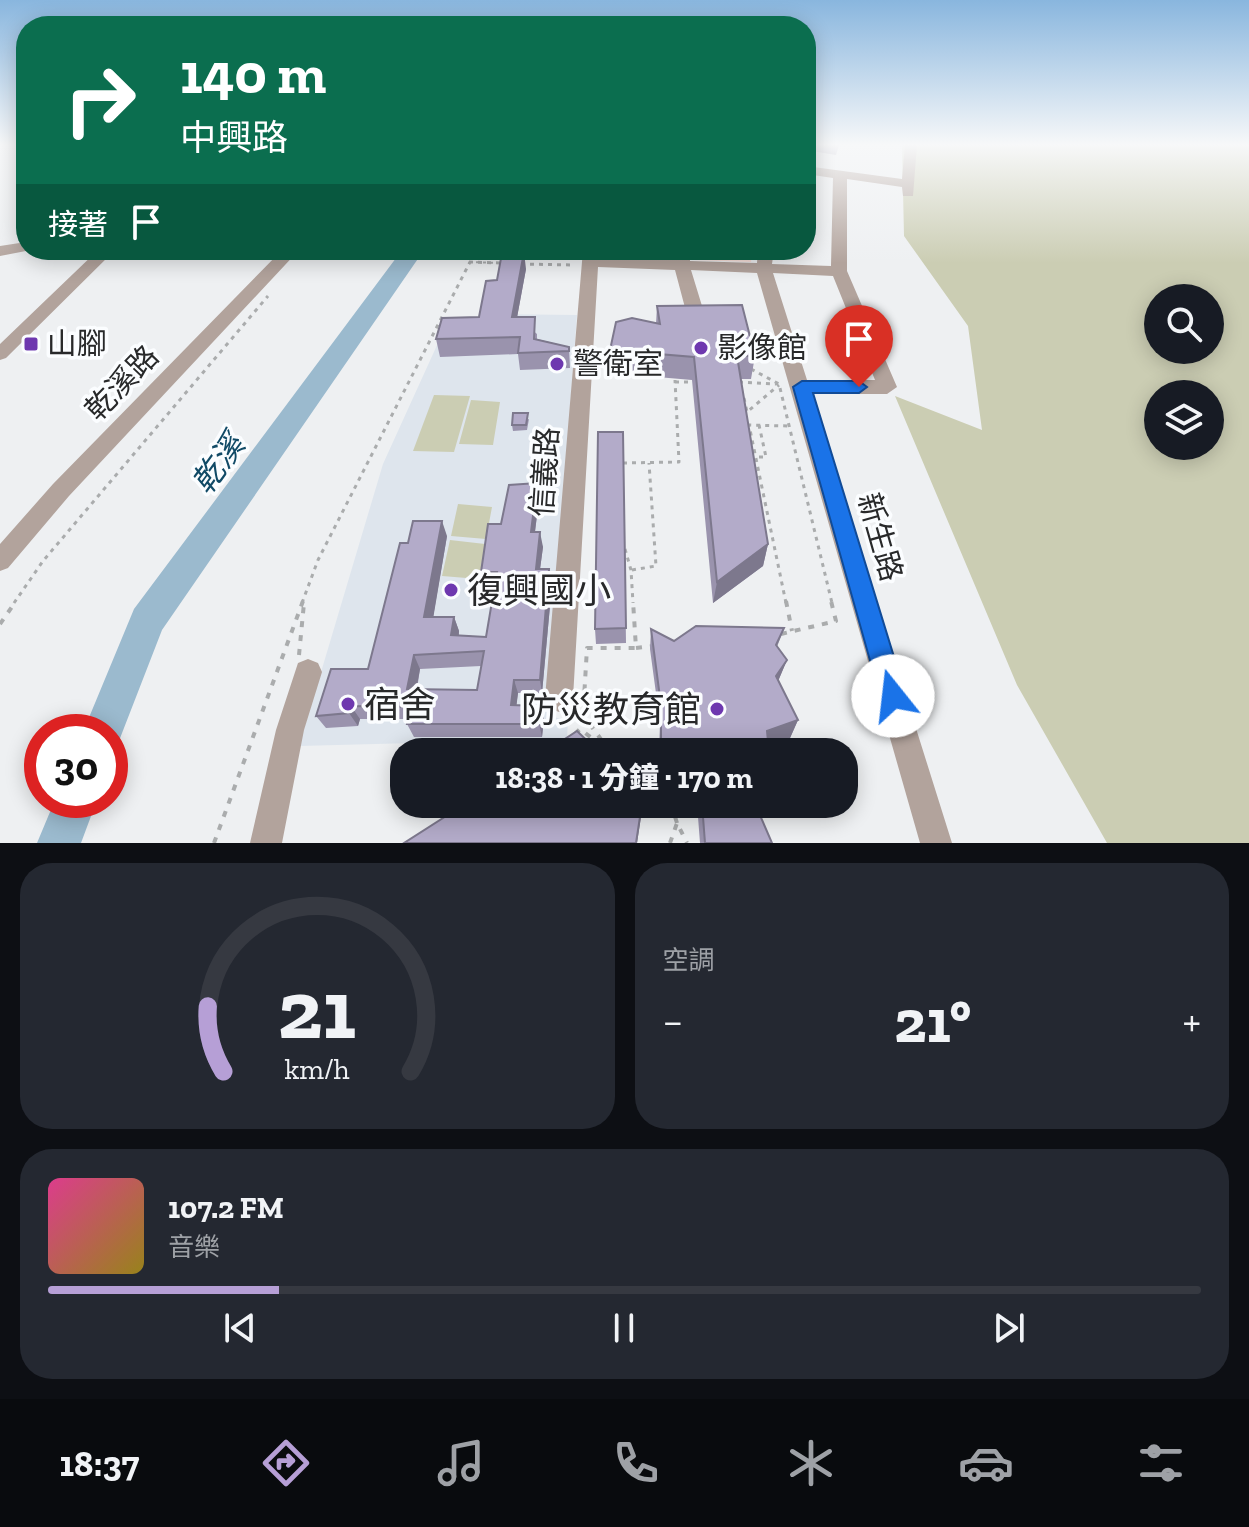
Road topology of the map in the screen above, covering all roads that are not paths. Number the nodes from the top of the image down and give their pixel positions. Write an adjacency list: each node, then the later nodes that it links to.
1 (840, 184): 9 (street)
2 (891, 184): 3 (street)
3 (909, 184)
4 (97, 260): 11 (street)
5 (281, 260): 13 (street, 乾溪路)
6 (591, 260): 15 (street, 信義路)
7 (682, 260): 10 (street)
8 (765, 260): 9 (street); 12 (street, 新生路)
9 (839, 271): 12 (street)
10 (697, 319)
11 (0, 354)
12 (791, 386): 17 (street, 新生路)
13 (0, 561)
14 (308, 672): 16 (street)
15 (559, 698)
16 (266, 843)
17 (936, 843)

